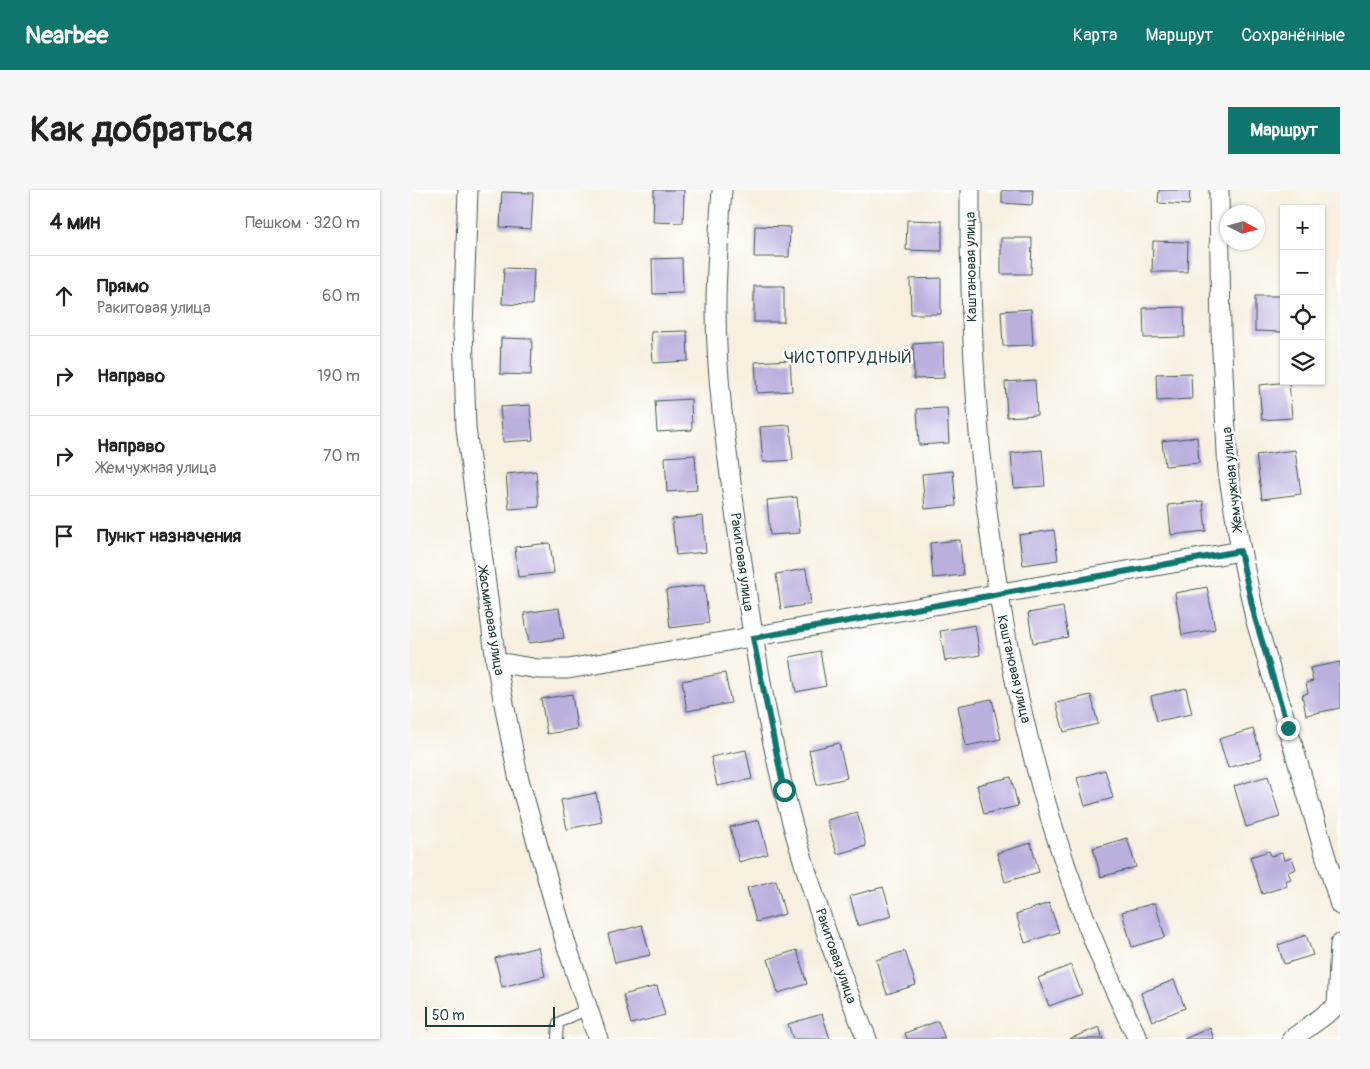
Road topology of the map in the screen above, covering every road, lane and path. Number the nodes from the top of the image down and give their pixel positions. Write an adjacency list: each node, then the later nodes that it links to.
1 (468, 190): 8 (street, Жасминовая улица)
2 (722, 190): 7 (street, Ракитовая улица)
3 (970, 190): 6 (street, Каштановая улица)
4 (1219, 190): 5 (street, Жемчужная улица)
5 (1240, 551): 6 (street); 9 (street, Жемчужная улица)
6 (997, 594): 7 (street); 15 (street, Каштановая улица)
7 (753, 638): 8 (street); 14 (street, Ракитовая улица)
8 (496, 662): 11 (street, Жасминовая улица)
9 (1340, 905)
10 (1340, 944): 16 (street)
11 (588, 1009): 12 (lane); 13 (street, Жасминовая улица)
12 (557, 1039)
13 (598, 1039)
14 (867, 1039)
15 (1138, 1039)
16 (1292, 1039)

